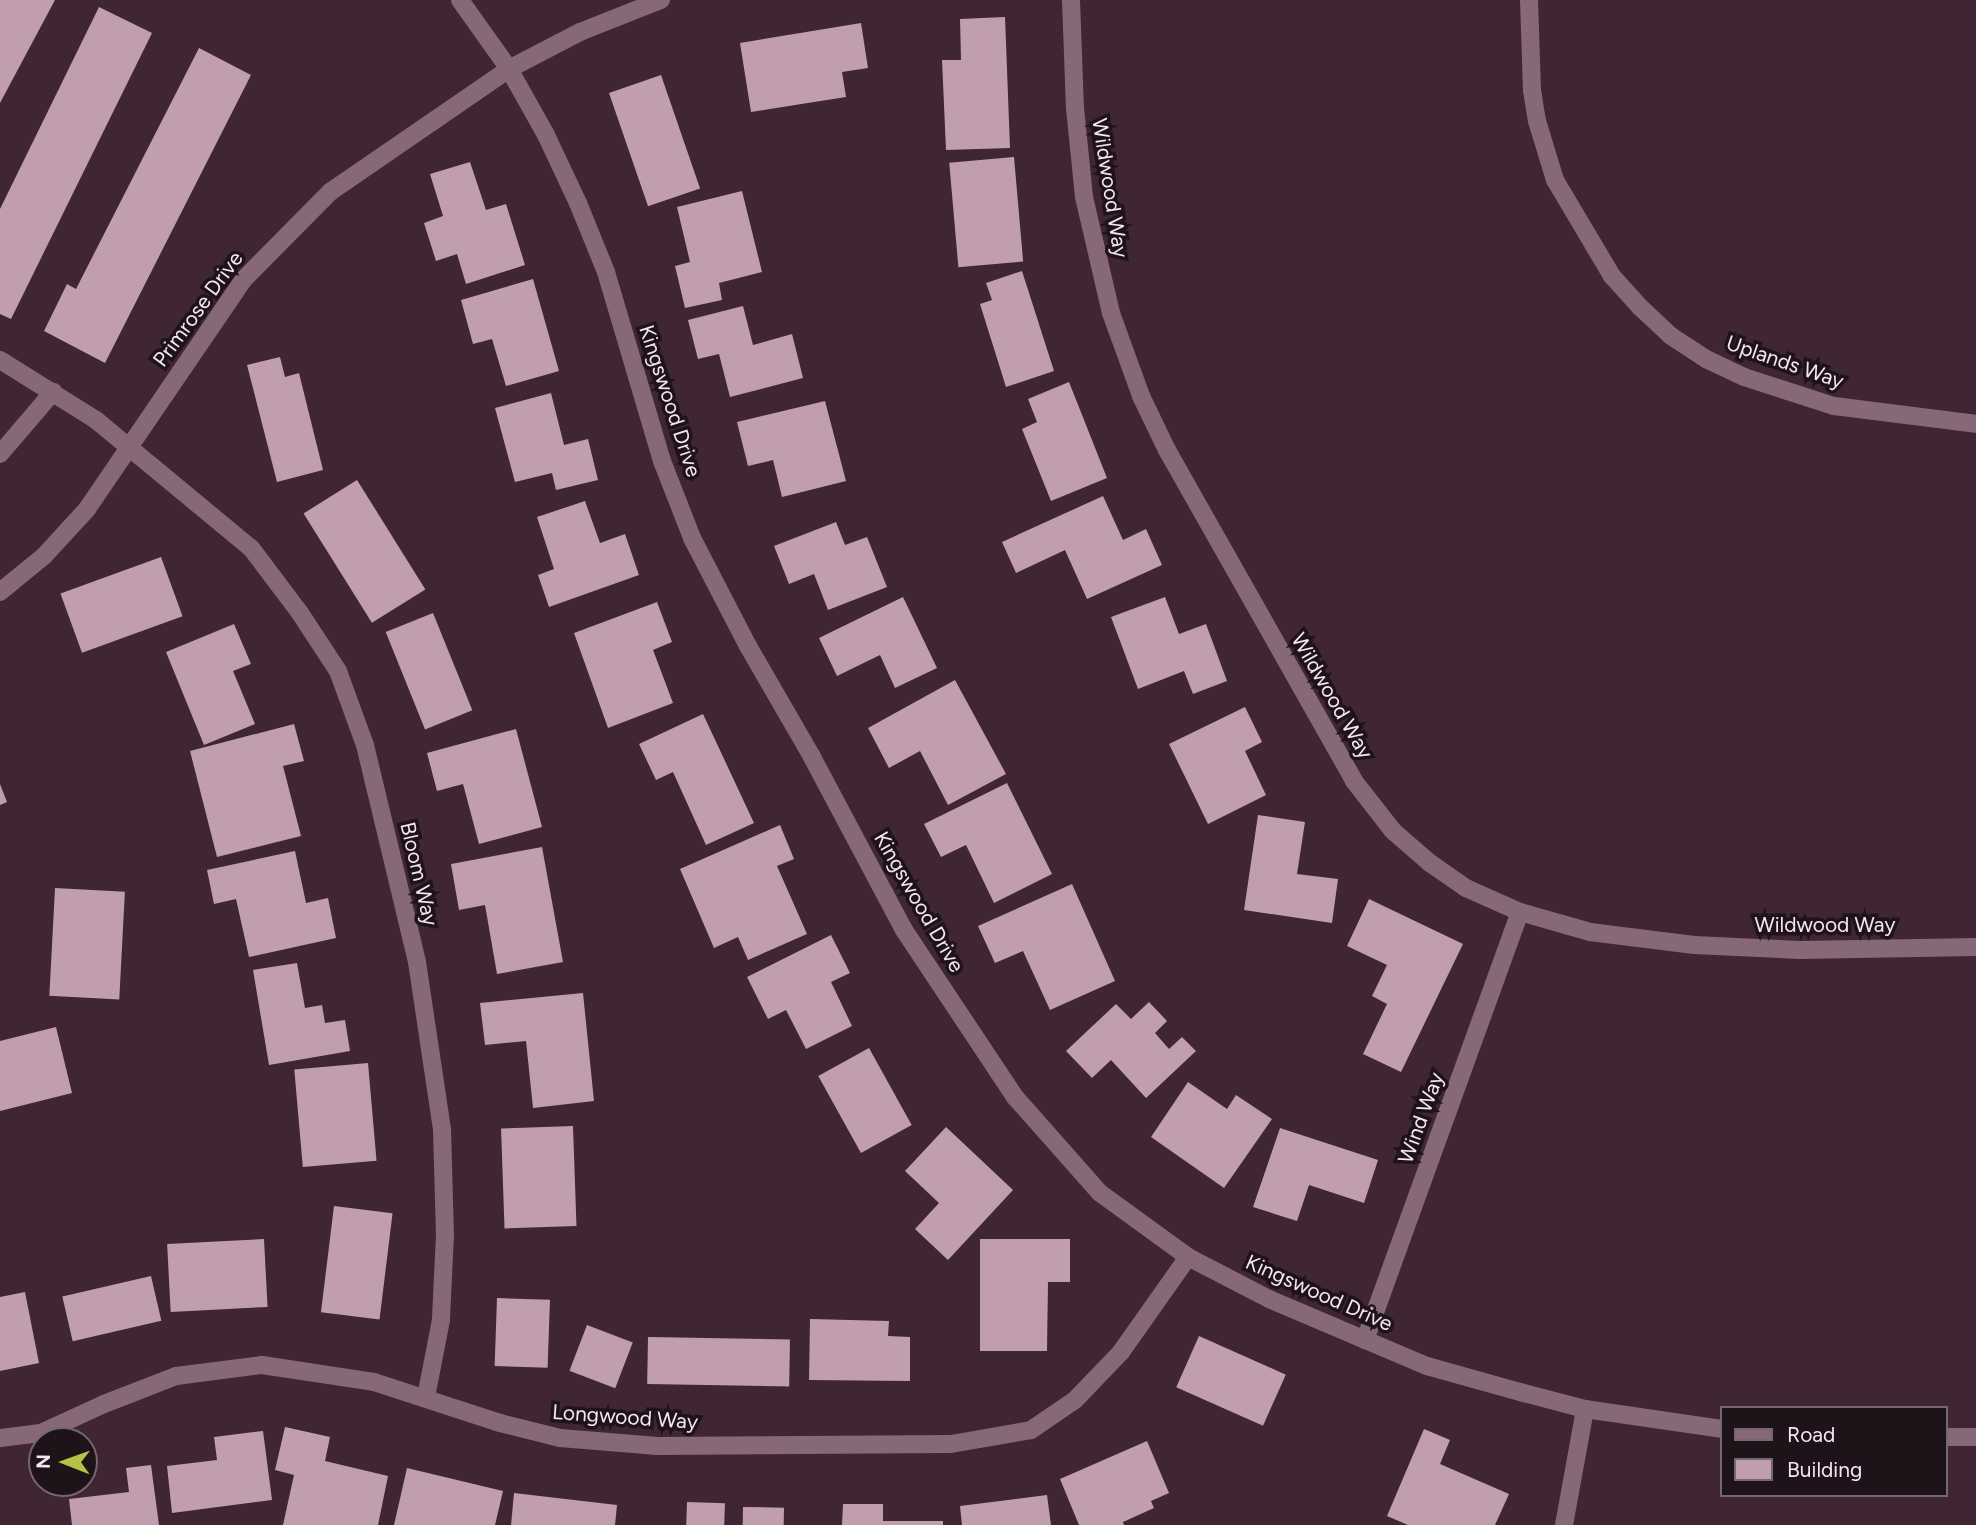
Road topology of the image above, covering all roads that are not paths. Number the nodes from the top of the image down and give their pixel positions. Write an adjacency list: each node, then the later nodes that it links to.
1 (460, 0): 5 (street, Kingswood Drive)
2 (661, 0): 5 (street, Primrose Drive)
3 (1071, 0): 12 (street, Wildwood Way)
4 (1529, 0): 8 (street, Uplands Way)
5 (509, 69): 9 (street, Primrose Drive); 14 (street, Kingswood Drive)
6 (0, 359): 7 (street, Bloom Way)
7 (53, 392): 9 (street, Bloom Way); 10 (street)
8 (1976, 424)
9 (131, 449): 11 (street, Primrose Drive); 16 (street, Bloom Way)
10 (0, 454)
11 (0, 592)
12 (1520, 912): 13 (street, Wildwood Way); 15 (street, Wind Way)
13 (1976, 947)
14 (1188, 1257): 15 (street, Kingswood Drive); 16 (street, Longwood Way)
15 (1365, 1340): 17 (street, Kingswood Drive)
16 (426, 1396): 21 (street, Longwood Way)
17 (1585, 1409): 18 (street, Kingswood Drive); 22 (street)
18 (1720, 1429)
19 (1948, 1437): 20 (street)
20 (1976, 1437)
21 (0, 1438)
22 (1563, 1525)

